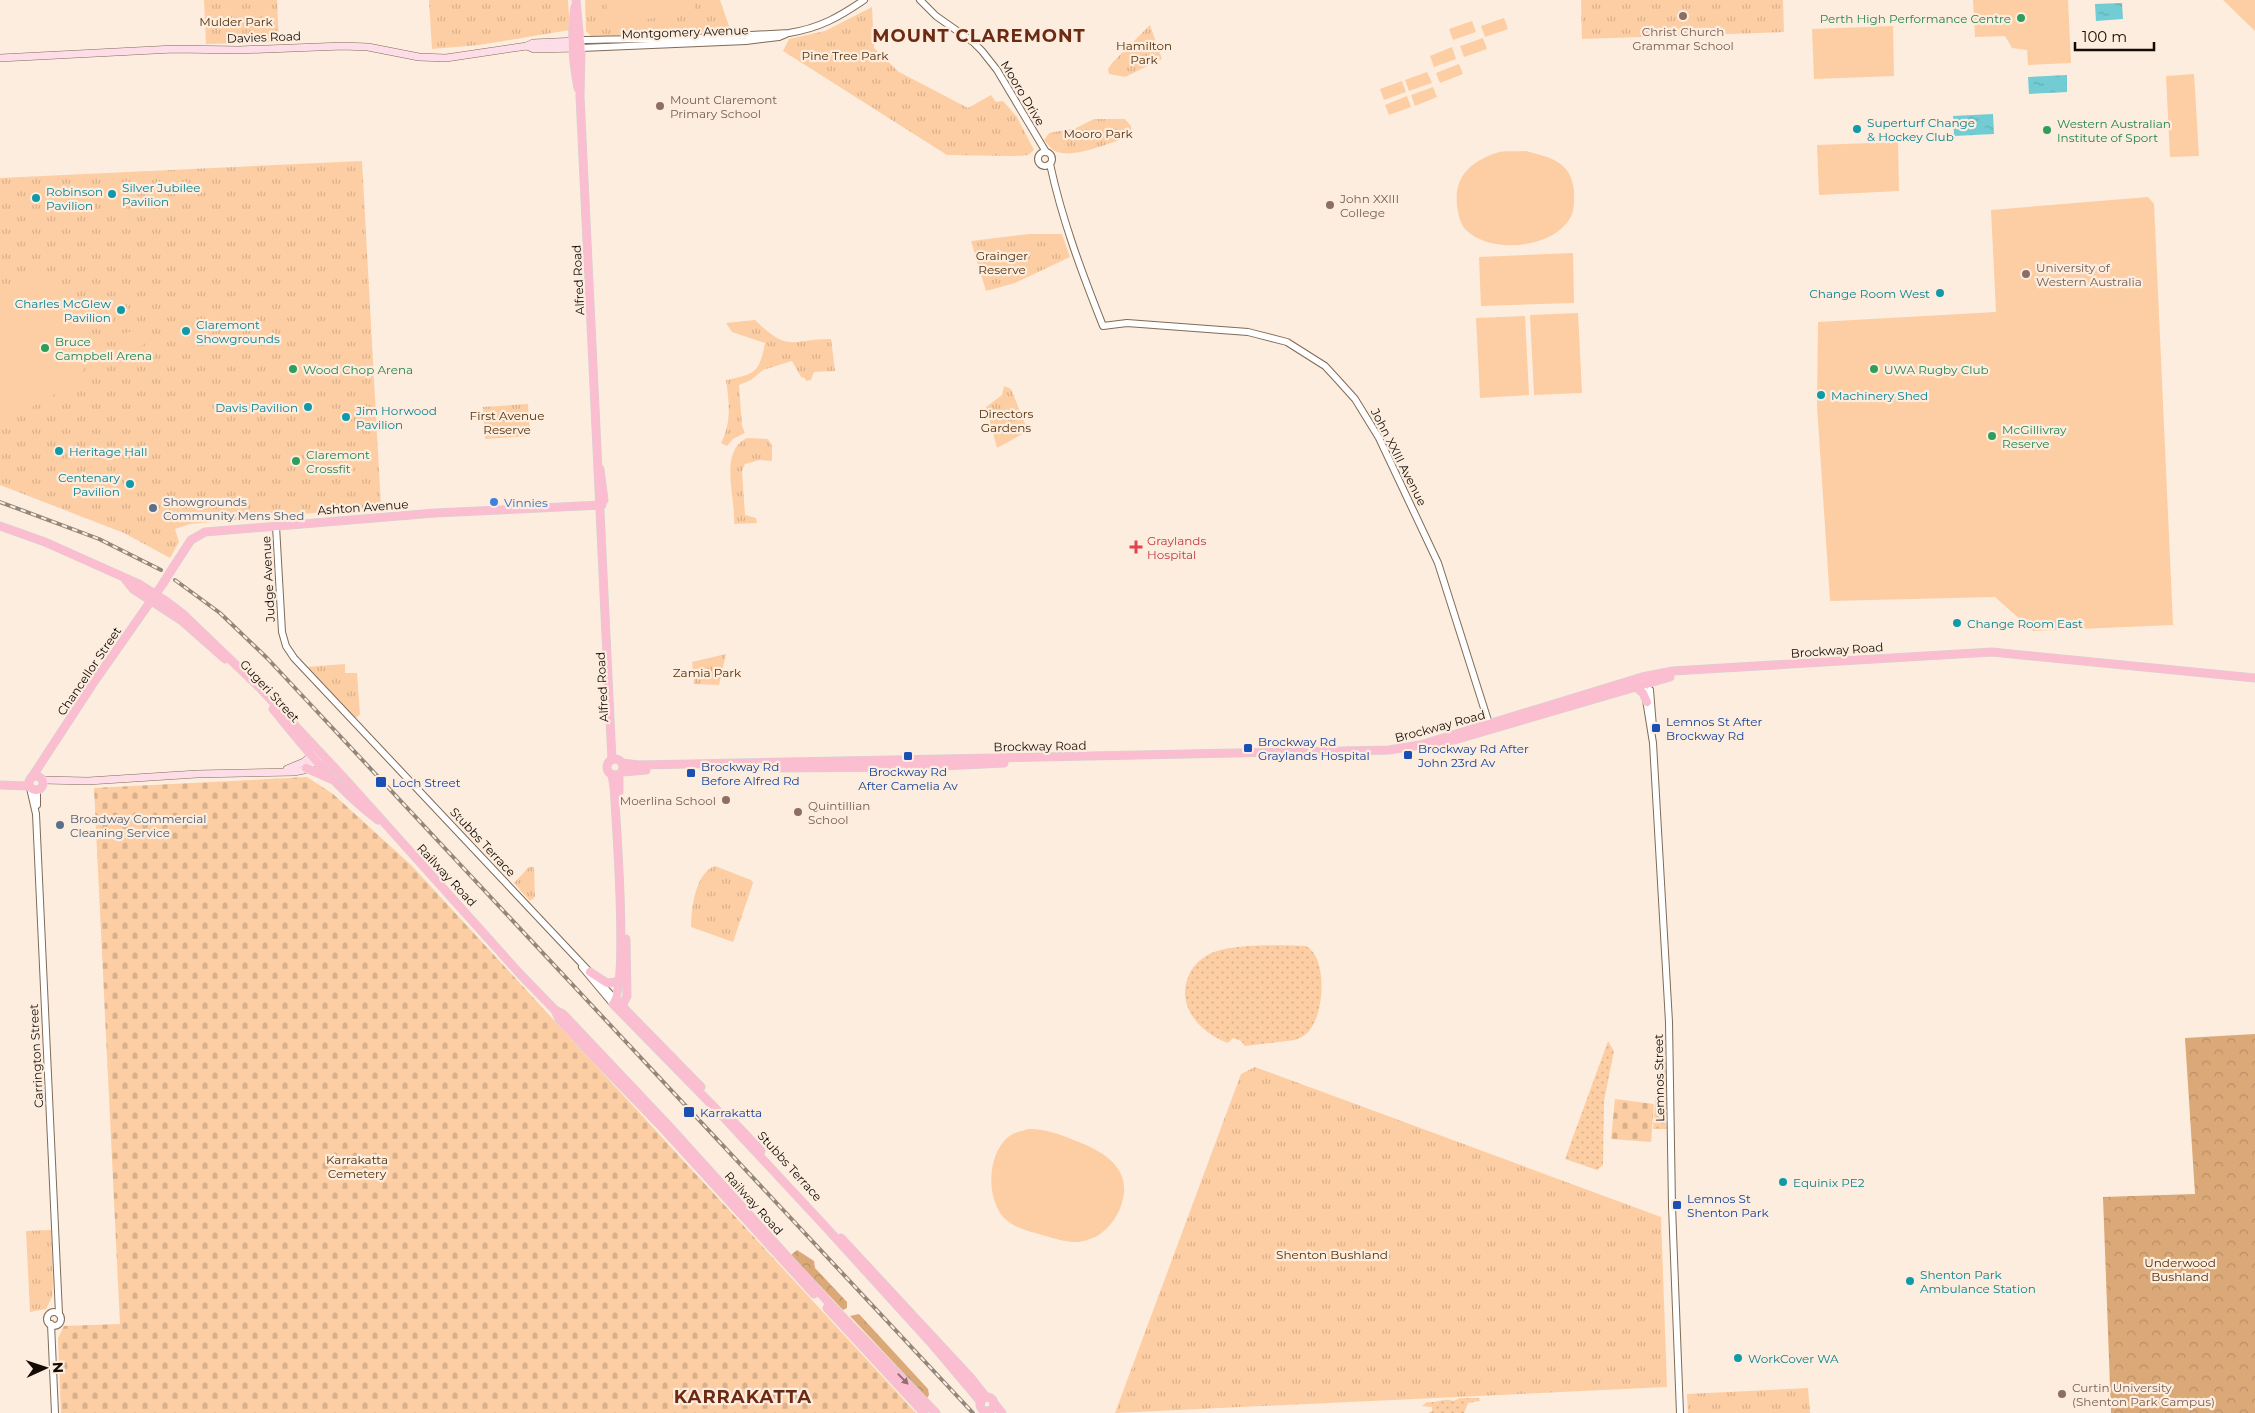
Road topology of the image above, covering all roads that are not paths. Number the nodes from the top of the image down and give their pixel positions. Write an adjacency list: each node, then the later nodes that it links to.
1 (576, 0): 4 (main road, Alfred Road)
2 (864, 0): 4 (street, Montgomery Avenue)
3 (920, 0): 6 (street, Mooro Drive)
4 (578, 44): 5 (main road, Davies Road); 11 (main road, Alfred Road)
5 (0, 58)
6 (1043, 153): 7 (street, Mooro Drive); 8 (street, Mooro Drive)
7 (1050, 164): 8 (street); 9 (street, Mooro Drive)
8 (1042, 166): 9 (street, Mooro Drive)
9 (1053, 180): 10 (street, Mooro Drive)
10 (1103, 326): 21 (street, John XXIII Avenue)
11 (601, 505): 13 (main road, Ashton Avenue); 24 (main road, Alfred Road)
12 (0, 526): 14 (main road, Gugeri Street)
13 (276, 526): 14 (main road, Ashton Avenue, bridge); 15 (street, Judge Avenue)
14 (154, 597): 23 (main road, Gugeri Street); 29 (main road, Chancellor Street)
15 (282, 632): 32 (street, Stubbs Terrace)
16 (2255, 678): 17 (main road, Brockway Road)
17 (1645, 680): 18 (main road, Brockway Road); 19 (main road, Brockway Road); 20 (street, Lemnos Street); 21 (main road, Brockway Road); 22 (street, Lemnos Street)
18 (2255, 683)
19 (1635, 686): 20 (main road); 21 (main road, Brockway Road)
20 (1647, 702): 22 (street, Lemnos Street)
21 (1490, 727): 24 (main road, Brockway Road); 27 (main road, Brockway Road)
22 (1653, 744): 46 (street, Lemnos Street)
23 (318, 756): 25 (main road); 26 (main road); 28 (main road, Gugeri Street); 31 (main road, Railway Road)
24 (618, 761): 27 (main road, Alfred Road); 27 (main road, Alfred Road)
25 (306, 768): 26 (main road); 28 (main road)
26 (282, 771): 29 (main road)
27 (618, 774): 34 (main road, Alfred Road); 36 (main road, Alfred Road)
28 (337, 782): 31 (main road, Gugeri Street)
29 (35, 783): 30 (main road); 38 (street, Carrington Street)
30 (1, 785)
31 (389, 829): 37 (main road, Railway Road)
32 (572, 954): 33 (street, Stubbs Terrace); 35 (street, Stubbs Terrace)
33 (590, 972): 34 (main road); 35 (street, Stubbs Terrace)
34 (620, 978): 35 (main road, Alfred Road)
35 (615, 1002): 36 (main road, Stubbs Terrace)
36 (620, 1008): 40 (main road, Stubbs Terrace)
37 (555, 1010): 42 (main road, Railway Road); 43 (main road, Railway Road, one-way to 43)
38 (55, 1313): 39 (street); 39 (street, Carrington Street)
39 (53, 1325): 41 (street)
40 (985, 1407): 44 (main road); 45 (main road, Stubbs Terrace)
41 (55, 1413)
42 (924, 1413)
43 (936, 1413)
44 (973, 1413)
45 (1002, 1413)
46 (1680, 1413)

